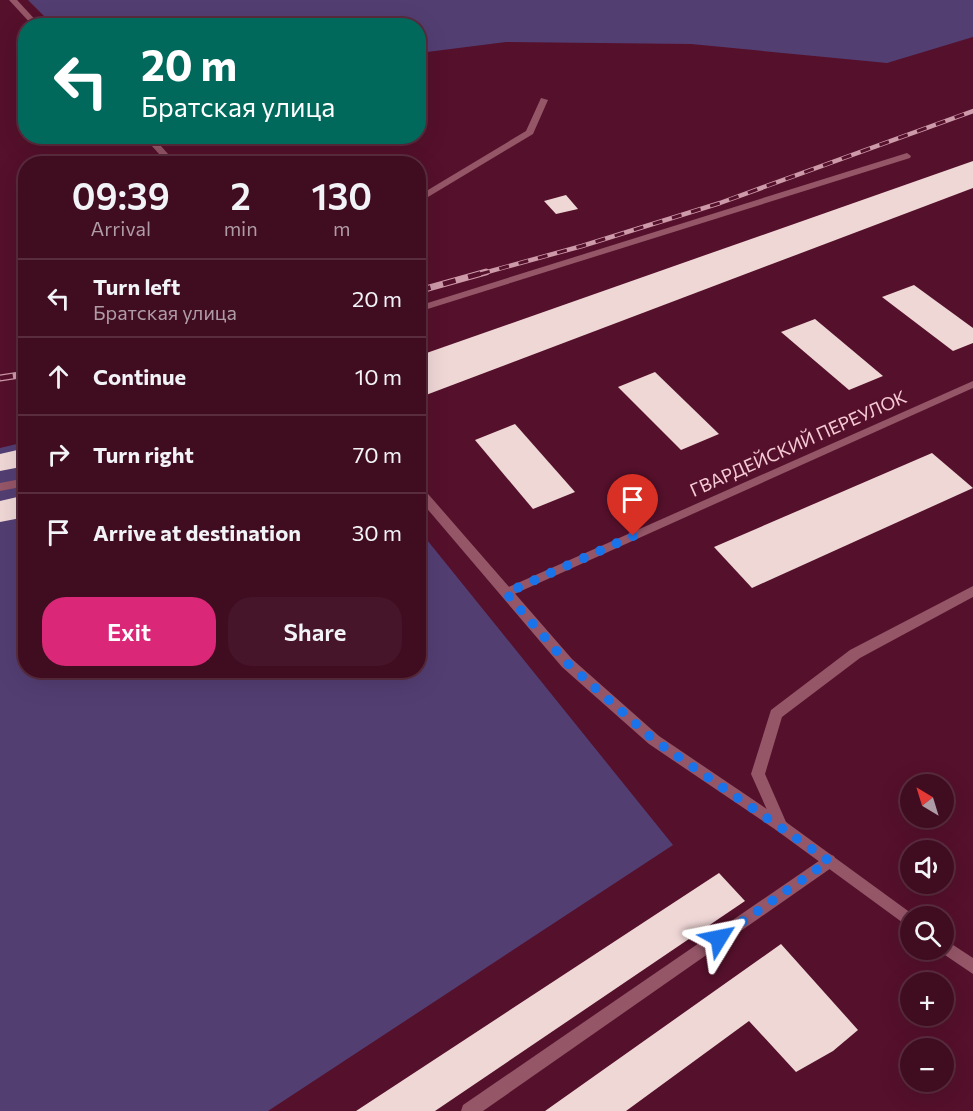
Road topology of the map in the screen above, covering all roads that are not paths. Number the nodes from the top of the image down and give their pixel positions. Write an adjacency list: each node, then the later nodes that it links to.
1 (13, 0): 2 (street)
2 (30, 18)
3 (544, 100): 7 (street)
4 (154, 144): 5 (street)
5 (166, 156)
6 (907, 156): 8 (street)
7 (426, 195)
8 (426, 306)
9 (973, 384): 14 (street, ГВАРДЕЙСКИЙ ПЕРЕУЛОК)
10 (18, 484): 11 (street)
11 (0, 487)
12 (426, 499): 14 (street)
13 (973, 591): 15 (street)
14 (506, 593): 15 (street)
15 (781, 826): 16 (street)
16 (829, 861): 17 (street); 20 (street)
17 (900, 914)
18 (954, 954): 19 (street)
19 (973, 968)
20 (469, 1111)

